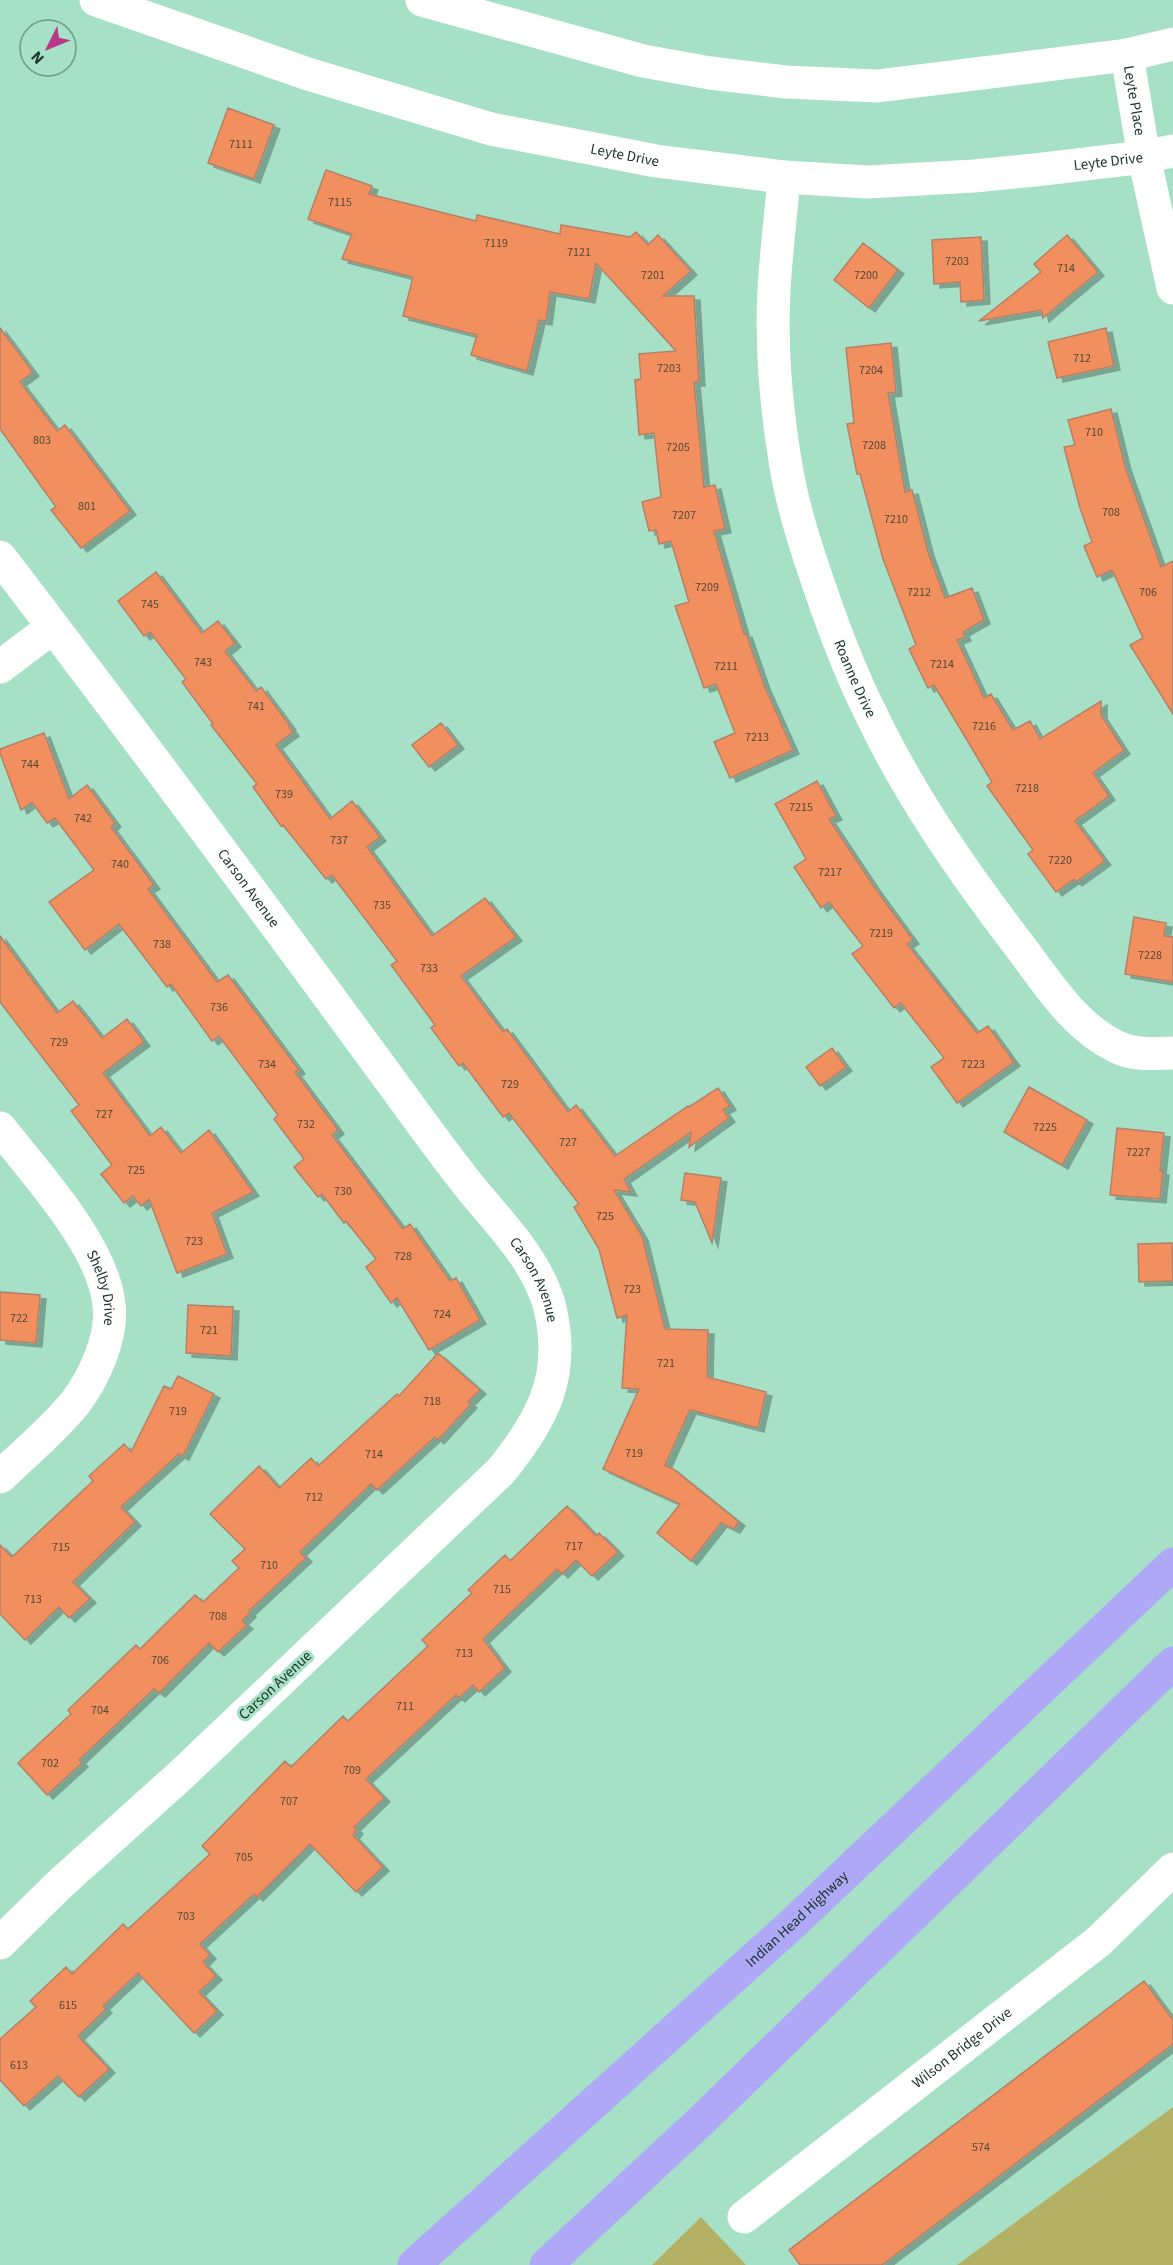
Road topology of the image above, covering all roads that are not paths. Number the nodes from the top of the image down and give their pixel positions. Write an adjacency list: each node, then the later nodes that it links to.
1 (96, 0): 6 (street, Leyte Drive)
2 (422, 0): 4 (street)
3 (1173, 44): 4 (street)
4 (1127, 55): 5 (street, Leyte Place)
5 (1159, 154): 6 (street, Leyte Drive); 7 (street, Leyte Place)
6 (784, 177): 11 (street, Roanne Drive)
7 (1173, 288)
8 (0, 557): 9 (street, Carson Avenue)
9 (54, 627): 10 (street); 17 (street, Carson Avenue)
10 (0, 667)
11 (1173, 1053)
12 (0, 1128): 13 (street, Shelby Drive)
13 (0, 1477)
14 (1173, 1564): 19 (highway, Indian Head Highway)
15 (1173, 1663): 20 (highway)
16 (1173, 1869): 18 (street, Wilson Bridge Drive)
17 (0, 1943)
18 (744, 2217)
19 (414, 2265)
20 (546, 2265)

